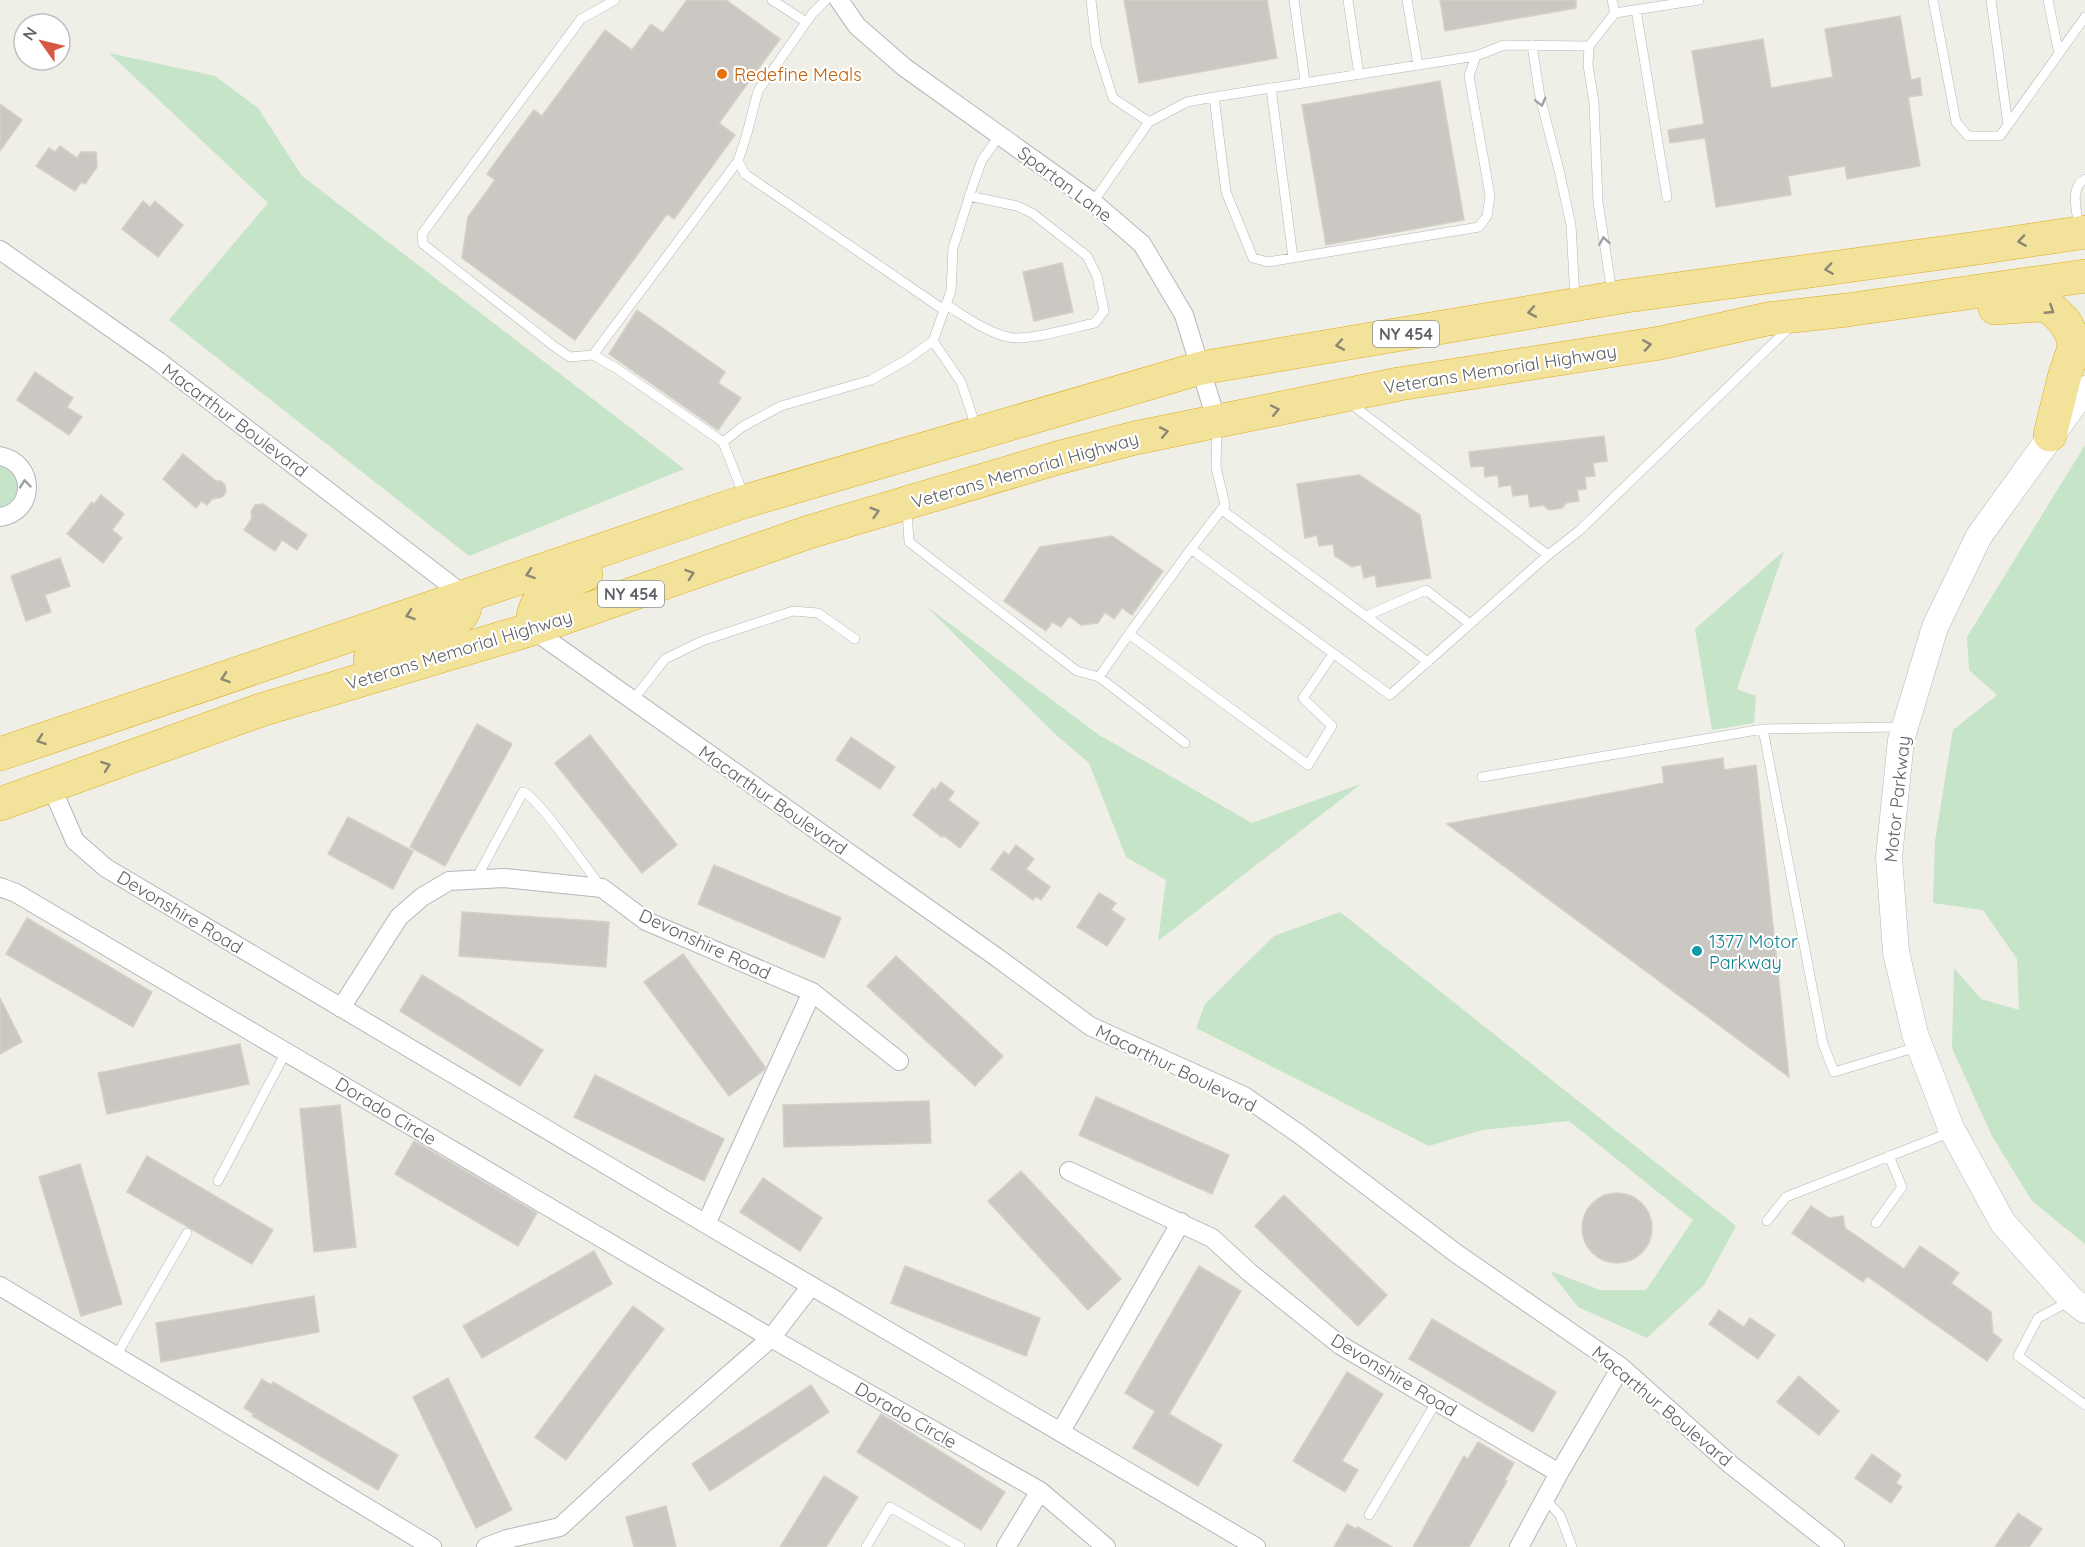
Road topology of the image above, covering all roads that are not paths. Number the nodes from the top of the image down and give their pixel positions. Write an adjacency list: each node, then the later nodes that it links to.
1 (615, 0): 45 (lane)
2 (772, 0): 17 (lane)
3 (826, 0): 17 (lane)
4 (839, 0): 29 (street, Spartan Lane)
5 (1090, 0): 27 (lane)
6 (1294, 0): 24 (lane)
7 (1348, 0): 23 (lane)
8 (1407, 0): 22 (lane)
9 (1612, 0): 15 (lane)
10 (1699, 0): 14 (lane)
11 (1932, 0): 28 (lane)
12 (1991, 0): 28 (lane)
13 (2048, 0): 20 (lane)
14 (1636, 10): 15 (lane); 33 (lane)
15 (1615, 13): 19 (lane)
16 (2085, 18): 20 (lane)
17 (806, 22): 30 (lane)
18 (1532, 45): 19 (lane); 21 (lane); 40 (lane, one-way to 40)
19 (1589, 46): 39 (lane, one-way to 19)
20 (2059, 54): 28 (lane)
21 (1476, 56): 22 (lane); 37 (lane)
22 (1418, 65): 23 (lane)
23 (1359, 75): 24 (lane)
24 (1305, 82): 25 (lane)
25 (1271, 88): 26 (lane); 37 (lane)
26 (1214, 97): 27 (lane); 37 (lane)
27 (1149, 122): 34 (lane)
28 (2008, 125)
29 (1000, 135): 32 (lane); 34 (street, Spartan Lane)
30 (738, 161): 41 (lane); 45 (lane)
31 (2085, 179): 35 (lane)
32 (969, 196): 41 (lane); 41 (lane)
33 (1667, 197)
34 (1093, 202): 46 (street, Spartan Lane)
35 (2082, 232): 39 (highway, NY 454, one-way to 39)
36 (0, 250): 60 (street, Macarthur Boulevard)
37 (1293, 258)
38 (2085, 276): 42 (highway, Veterans Memorial Highway / NY 454)
39 (1612, 298): 40 (highway, NY 454)
40 (1575, 305): 46 (highway, NY 454, one-way to 46)
41 (945, 308): 44 (lane)
42 (1847, 310): 43 (highway, Veterans Memorial Highway / NY 454); 51 (highway, one-way to 51)
43 (1804, 314): 48 (highway, Veterans Memorial Highway / NY 454, one-way to 43); 59 (lane)
44 (933, 341): 50 (lane); 52 (lane)
45 (593, 354): 52 (lane)
46 (1201, 368): 49 (street, Spartan Lane); 50 (highway, NY 454)
47 (2085, 389): 51 (main road, Motor Parkway)
48 (1341, 396): 49 (highway, Veterans Memorial Highway / NY 454, one-way to 48); 59 (lane)
49 (1217, 422): 55 (highway, Veterans Memorial Highway / NY 454, one-way to 49); 56 (lane)
50 (978, 432): 54 (highway, NY 454)
51 (2050, 435): 70 (main road, Motor Parkway)
52 (723, 442): 54 (lane)
53 (0, 456): 57 (street, one-way to 53)
54 (746, 501): 60 (highway, NY 454, one-way to 60); 63 (highway)
55 (907, 503): 63 (highway, Veterans Memorial Highway / NY 454, one-way to 55); 68 (lane)
56 (1222, 510): 58 (lane); 61 (lane)
57 (0, 518)
58 (1191, 549): 64 (lane); 66 (lane)
59 (1548, 555): 62 (lane)
60 (465, 596): 72 (highway); 74 (highway, NY 454, one-way to 74)
61 (1366, 616): 62 (lane); 67 (lane)
62 (1470, 624): 67 (lane)
63 (532, 629): 69 (street, Macarthur Boulevard); 72 (highway, Veterans Memorial Highway / NY 454)
64 (1129, 634): 66 (lane); 68 (lane)
65 (855, 639): 69 (lane)
66 (1334, 654): 67 (lane)
67 (1428, 662)
68 (1099, 677): 73 (lane)
69 (633, 700): 100 (street, Macarthur Boulevard)
70 (1904, 727): 71 (lane); 83 (main road, Motor Parkway)
71 (1762, 729): 75 (lane); 83 (lane)
72 (200, 732): 76 (highway, Veterans Memorial Highway / NY 454, one-way to 72)
73 (1185, 743)
74 (0, 754)
75 (1482, 777)
76 (51, 786): 77 (highway, Veterans Memorial Highway / NY 454); 82 (street, Devonshire Road)
77 (0, 804)
78 (476, 879): 80 (street); 80 (lane); 82 (street)
79 (0, 887): 84 (street, Dorado Circle)
80 (602, 888): 81 (street, Devonshire Road)
81 (812, 992): 85 (street, Devonshire Road); 93 (street)
82 (341, 1008): 93 (street, Devonshire Road)
83 (1919, 1046): 86 (main road, Motor Parkway)
84 (286, 1052): 89 (lane); 98 (street, Dorado Circle)
85 (899, 1061)
86 (1953, 1131): 87 (lane); 97 (main road, Motor Parkway)
87 (1889, 1156): 90 (lane); 92 (lane)
88 (1069, 1171): 91 (street, Devonshire Road)
89 (218, 1182)
90 (1767, 1221)
91 (1181, 1222): 101 (street, Devonshire Road); 103 (street)
92 (1876, 1223)
93 (706, 1224): 96 (street, Devonshire Road)
94 (187, 1233): 99 (lane)
95 (0, 1286): 99 (street)
96 (812, 1286): 98 (street); 103 (street, Devonshire Road)
97 (2079, 1305): 102 (lane)
98 (771, 1338): 105 (street, Dorado Circle); 109 (street)
99 (116, 1356): 108 (street)
100 (1621, 1367): 104 (street); 117 (street, Macarthur Boulevard)
101 (1437, 1401): 104 (street, Devonshire Road); 107 (lane)
102 (2085, 1405)
103 (1061, 1431): 114 (street, Devonshire Road)
104 (1558, 1473): 106 (street)
105 (1040, 1491): 112 (street); 113 (street, Dorado Circle)
106 (1545, 1499): 115 (street); 116 (lane)
107 (1369, 1515)
108 (432, 1547)
109 (486, 1547)
110 (866, 1547): 111 (lane)
111 (960, 1547)
112 (1006, 1547)
113 (1106, 1547)
114 (1256, 1547)
115 (1519, 1547)
116 (1572, 1547)
117 (1835, 1547)

